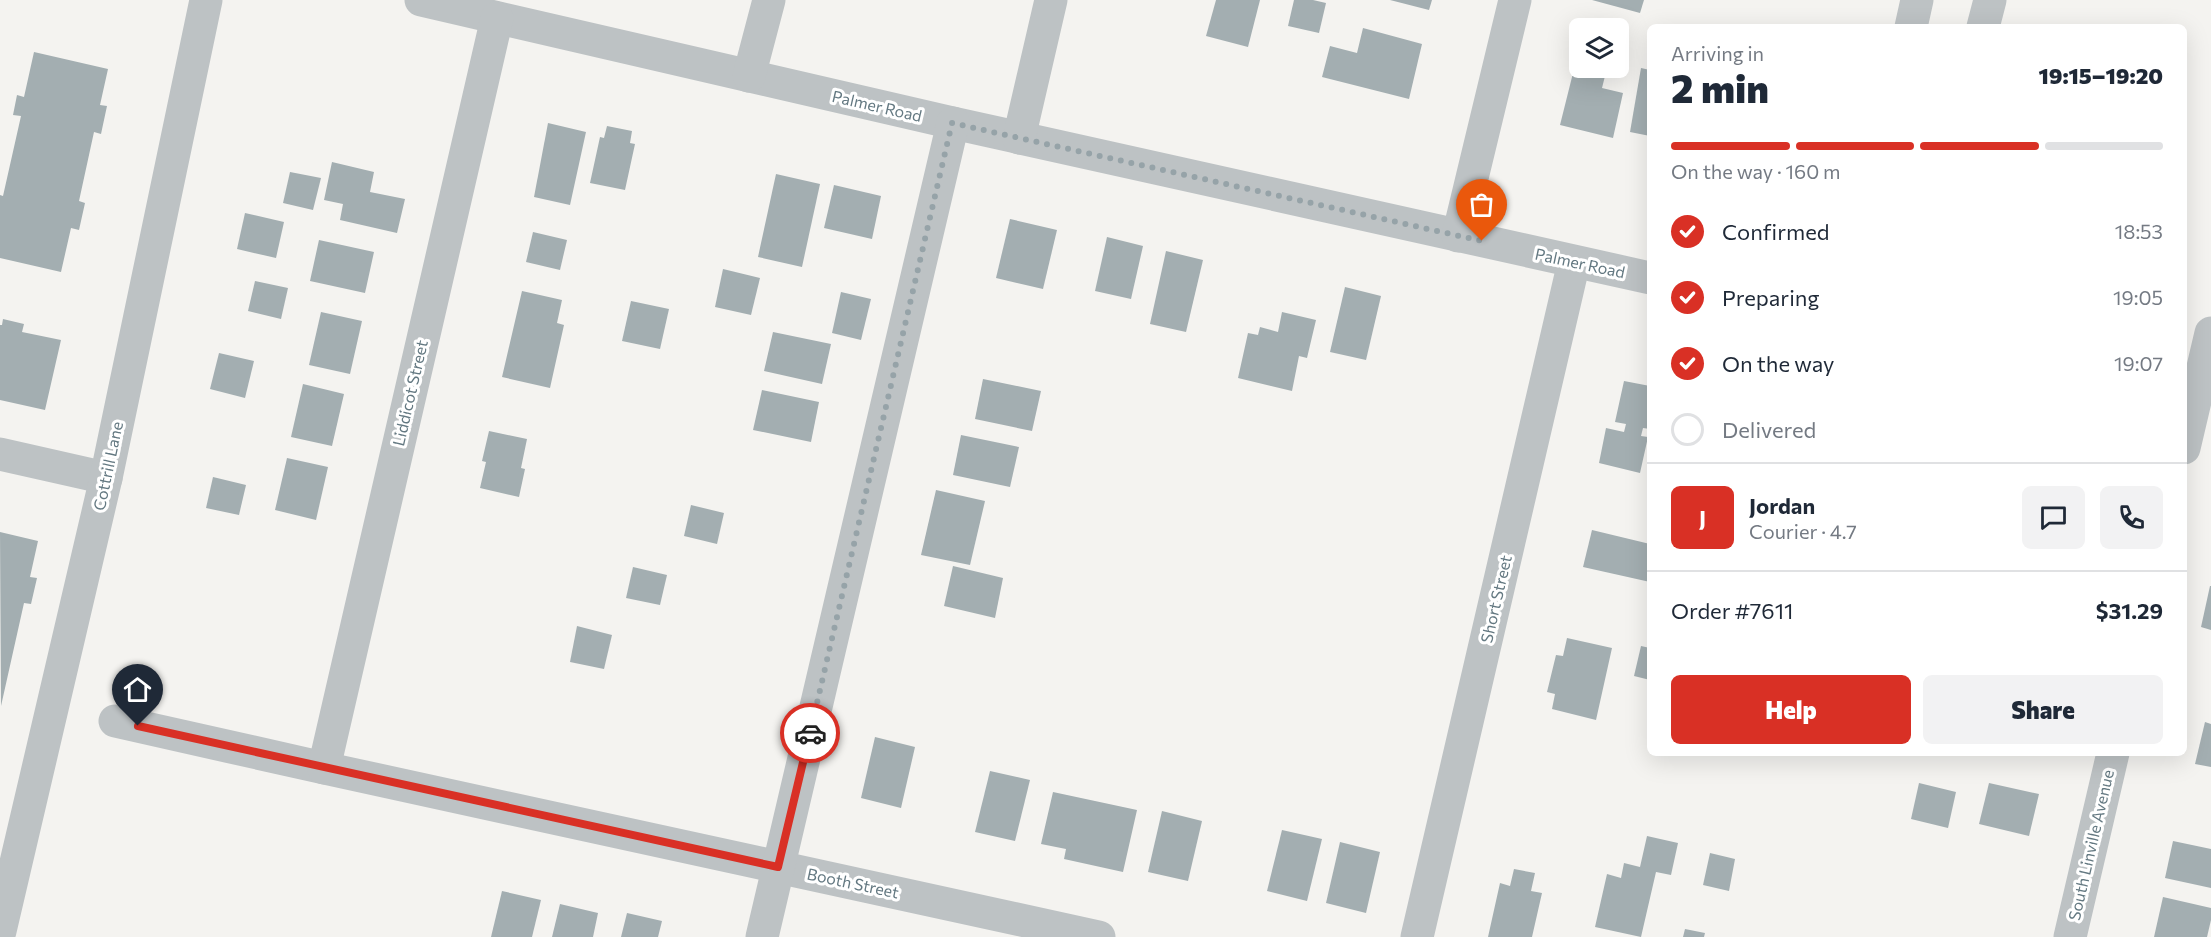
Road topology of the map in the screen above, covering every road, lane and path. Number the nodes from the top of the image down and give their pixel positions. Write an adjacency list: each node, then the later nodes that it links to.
1 (206, 0): 21 (street, Cottrill Lane)
2 (422, 0): 8 (street, Palmer Road)
3 (769, 0): 11 (street)
4 (1051, 0): 13 (street)
5 (1515, 0): 14 (street)
6 (1917, 0): 9 (street)
7 (1990, 0): 10 (street)
8 (497, 18): 11 (street, Palmer Road); 24 (street, Liddicot Street)
9 (1912, 24)
10 (1984, 24)
11 (749, 76): 12 (street, Palmer Road)
12 (952, 123): 13 (street, Palmer Road); 25 (street)
13 (1019, 138): 14 (street, Palmer Road)
14 (1458, 236): 15 (street, Palmer Road)
15 (1574, 262): 16 (street, Palmer Road); 29 (street, Short Street)
16 (1647, 277)
17 (2211, 333): 18 (street)
18 (2197, 396): 19 (street)
19 (2187, 436)
20 (0, 454): 21 (street)
21 (106, 478): 26 (street, Cottrill Lane)
22 (115, 721): 24 (street, Booth Street)
23 (2112, 756): 30 (street, South Linville Avenue)
24 (324, 768): 25 (street, Booth Street)
25 (778, 867): 27 (street); 28 (street, Booth Street)
26 (0, 931)
27 (762, 937)
28 (1099, 937)
29 (1417, 937)
30 (2070, 937)

